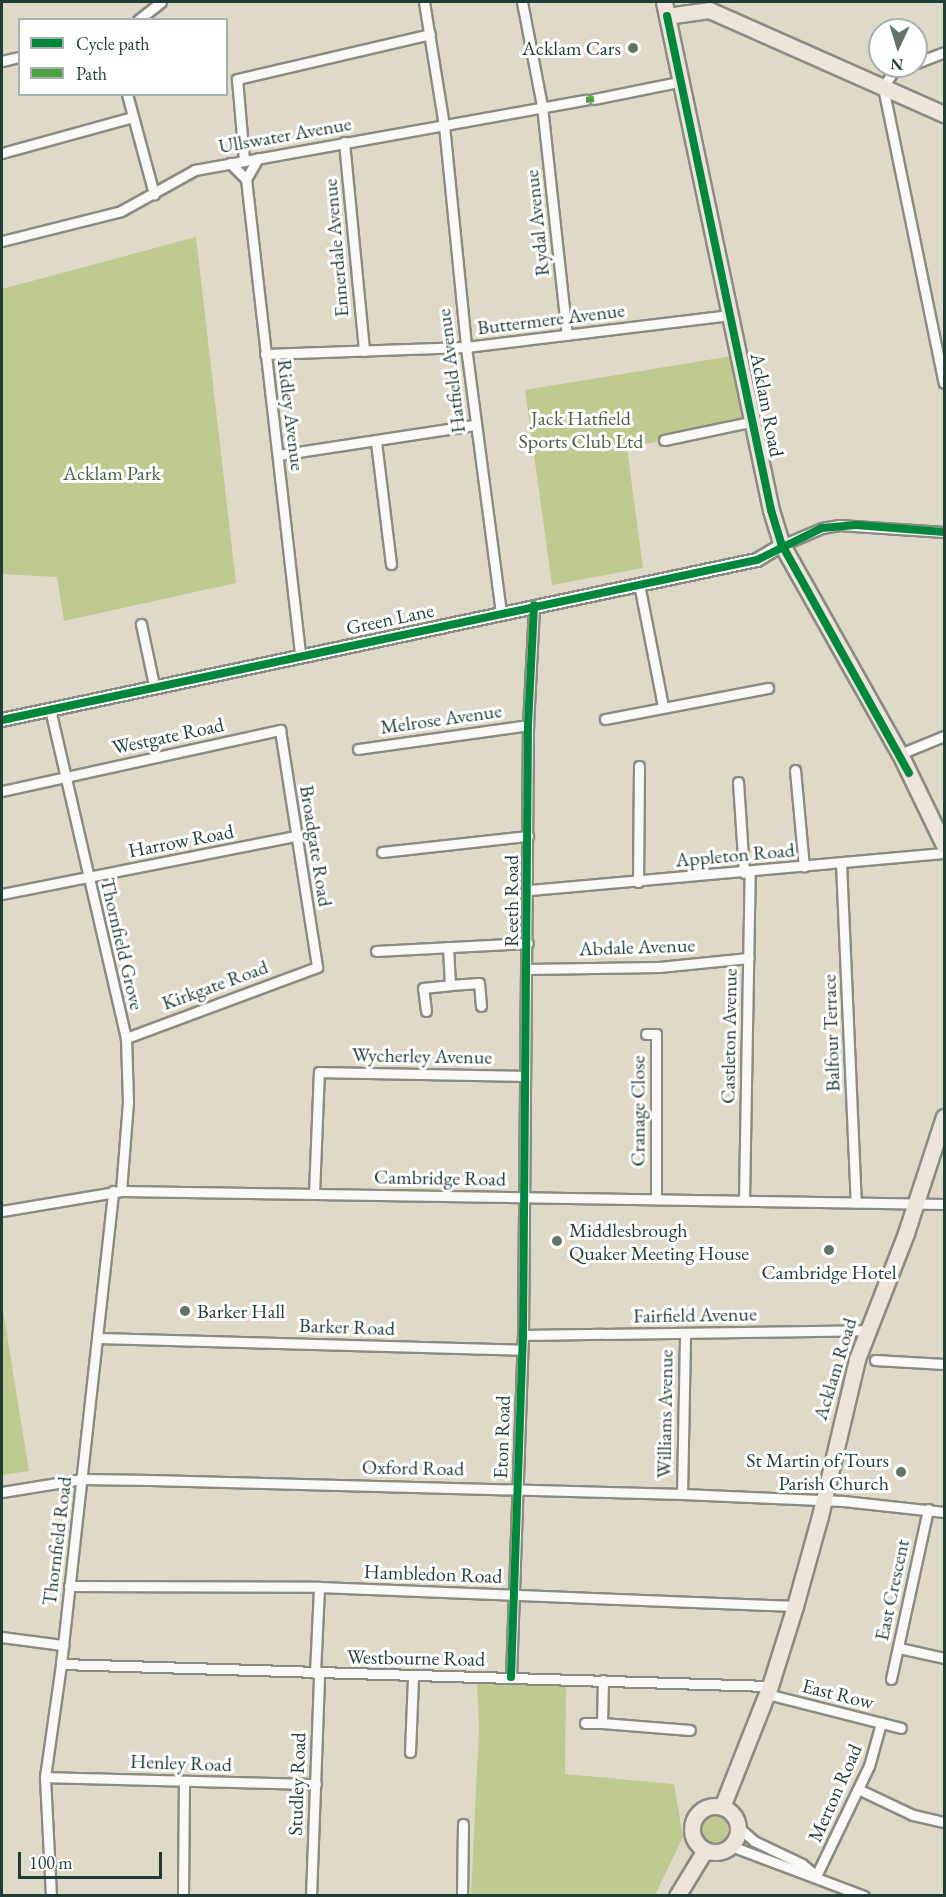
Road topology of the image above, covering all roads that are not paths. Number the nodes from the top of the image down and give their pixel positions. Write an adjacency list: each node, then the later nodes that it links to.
1 (161, 2): 7 (street)
2 (424, 2): 8 (street, Hatfield Avenue)
3 (522, 2): 17 (street, Rydal Avenue)
4 (693, 2): 6 (main road)
5 (666, 9): 6 (main road); 14 (main road, Acklam Road)
6 (709, 10): 15 (main road)
7 (141, 18)
8 (430, 34): 20 (street, Hatfield Avenue); 24 (street)
9 (945, 52): 11 (street)
10 (18, 57): 12 (street)
11 (928, 58)
12 (2, 61)
13 (889, 78): 15 (street)
14 (683, 81): 17 (street, Ullswater Avenue); 29 (main road, Acklam Road)
15 (883, 87): 18 (main road); 34 (street)
16 (128, 96): 19 (street)
17 (542, 106): 20 (street, Ullswater Avenue); 30 (street, Rydal Avenue)
18 (945, 114)
19 (133, 117): 22 (street); 27 (street)
20 (444, 125): 21 (street, Ullswater Avenue); 31 (street, Hatfield Avenue)
21 (344, 142): 23 (street, Ullswater Avenue); 32 (street, Ennerdale Avenue)
22 (2, 153)
23 (258, 158): 24 (street, Ullswater Avenue); 26 (street)
24 (244, 160): 25 (street, Ullswater Avenue)
25 (230, 164): 26 (street); 27 (street, Ullswater Avenue)
26 (246, 179): 33 (street, Ridley Avenue)
27 (154, 194): 28 (street, Ullswater Avenue)
28 (2, 241)
29 (732, 315): 30 (street, Buttermere Avenue); 35 (main road, Acklam Road)
30 (567, 335): 31 (street, Buttermere Avenue)
31 (466, 347): 32 (street, Buttermere Avenue); 36 (street, Hatfield Avenue)
32 (364, 351): 33 (street, Buttermere Avenue)
33 (265, 354): 39 (street, Ridley Avenue)
34 (945, 383)
35 (754, 421): 37 (street); 41 (main road, Acklam Road)
36 (475, 425): 38 (street); 45 (street, Hatfield Avenue)
37 (664, 440)
38 (376, 442): 39 (street); 42 (street)
39 (278, 455): 47 (street, Ridley Avenue)
40 (945, 532): 41 (street)
41 (782, 545): 43 (street, Green Lane); 58 (main road, Acklam Road)
42 (391, 564)
43 (639, 584): 44 (street, Green Lane); 50 (street)
44 (534, 605): 45 (street, Green Lane); 54 (street, Reeth Road)
45 (501, 612): 47 (street, Green Lane)
46 (141, 624): 48 (street)
47 (300, 655): 48 (street, Green Lane)
48 (154, 685): 51 (street, Green Lane)
49 (768, 688): 50 (street)
50 (663, 706): 52 (street)
51 (50, 709): 53 (street, Green Lane); 61 (street, Thornfield Grove)
52 (605, 719)
53 (2, 720)
54 (528, 725): 57 (street, Melrose Avenue); 65 (street, Reeth Road)
55 (280, 730): 61 (street, Westgate Road); 64 (street, Broadgate Road)
56 (945, 736): 58 (street)
57 (358, 749)
58 (900, 754): 66 (main road, Acklam Road)
59 (639, 766): 73 (street)
60 (795, 770): 70 (street)
61 (63, 777): 63 (street, Westgate Road); 72 (street, Thornfield Grove)
62 (738, 782): 71 (street, Castleton Avenue)
63 (2, 791)
64 (296, 836): 72 (street, Harrow Road); 80 (street, Broadgate Road)
65 (528, 836): 67 (street); 74 (street, Reeth Road)
66 (945, 845)
67 (382, 852)
68 (945, 854): 69 (street, Appleton Road)
69 (841, 862): 70 (street, Appleton Road); 94 (street, Balfour Terrace)
70 (804, 867): 71 (street, Appleton Road)
71 (747, 872): 73 (street, Appleton Road); 79 (street, Castleton Avenue)
72 (88, 877): 75 (street, Harrow Road); 86 (street, Thornfield Grove)
73 (638, 882): 74 (street, Appleton Road)
74 (529, 890): 76 (street, Reeth Road)
75 (2, 894)
76 (528, 943): 77 (street); 81 (street, Reeth Road)
77 (448, 947): 78 (street); 82 (street)
78 (376, 951)
79 (749, 958): 81 (street, Abdale Avenue); 93 (street, Castleton Avenue)
80 (317, 967): 86 (street, Kirkgate Road)
81 (527, 969): 87 (street, Reeth Road)
82 (450, 985): 83 (street); 84 (street)
83 (481, 1006)
84 (426, 1011)
85 (646, 1034): 92 (street, Cranage Close)
86 (126, 1038): 89 (street, Thornfield Grove)
87 (524, 1076): 90 (street, Wycherley Avenue); 91 (street, Reeth Road)
88 (945, 1117): 95 (main road, Acklam Road)
89 (117, 1191): 90 (street, Cambridge Road); 97 (street, Cambridge Road); 101 (street, Thornfield Road)
90 (314, 1194): 91 (street, Cambridge Road)
91 (523, 1197): 92 (street, Cambridge Road); 100 (street, Eton Road)
92 (656, 1198): 93 (street, Cambridge Road)
93 (744, 1200): 94 (street, Cambridge Road)
94 (856, 1203): 95 (street, Cambridge Road)
95 (915, 1204): 96 (street, Cambridge Road); 98 (main road, Acklam Road)
96 (945, 1204)
97 (2, 1211)
98 (867, 1330): 99 (street, Fairfield Avenue); 109 (main road, Acklam Road)
99 (685, 1334): 100 (street, Fairfield Avenue); 108 (street, Williams Avenue)
100 (523, 1335): 102 (street, Eton Road)
101 (99, 1338): 102 (street, Barker Road); 105 (street, Thornfield Road)
102 (522, 1350): 106 (street, Eton Road)
103 (945, 1364): 104 (street)
104 (883, 1371)
105 (82, 1479): 106 (street, Oxford Road); 107 (street, Oxford Road); 112 (street, Thornfield Road)
106 (517, 1488): 108 (street, Oxford Road); 114 (street, Eton Road)
107 (2, 1492)
108 (682, 1494): 109 (street, Oxford Road)
109 (824, 1500): 110 (street, Oxford Road); 115 (main road, Acklam Road)
110 (928, 1509): 111 (street, Oxford Road); 118 (street, East Crescent)
111 (945, 1512)
112 (69, 1586): 113 (street, Hambledon Road); 117 (street, Thornfield Road)
113 (319, 1587): 114 (street, Hambledon Road); 121 (street, Studley Road)
114 (513, 1594): 115 (street, Hambledon Road); 123 (street, Eton Road)
115 (795, 1606): 126 (main road, Acklam Road)
116 (2, 1637): 117 (street)
117 (63, 1645): 120 (street, Thornfield Road)
118 (899, 1648): 119 (street); 124 (street, East Crescent)
119 (945, 1658)
120 (61, 1664): 121 (street, Westbourne Road); 133 (street, Thornfield Road)
121 (317, 1673): 122 (street, Westbourne Road); 135 (street, Studley Road)
122 (413, 1676): 123 (street, Westbourne Road); 132 (street)
123 (511, 1677): 125 (street, Westbourne Road)
124 (891, 1679)
125 (603, 1680): 126 (street, Westbourne Road); 128 (street)
126 (769, 1690): 129 (street, East Row); 137 (main road, Acklam Road)
127 (585, 1723): 128 (street)
128 (602, 1723): 131 (street)
129 (881, 1723): 130 (street, East Row); 136 (street, Merton Road)
130 (901, 1728)
131 (690, 1730)
132 (410, 1752)
133 (45, 1777): 134 (street, Henley Road); 145 (street, Thornfield Road)
134 (184, 1781): 135 (street, Henley Road); 146 (street)
135 (316, 1784): 147 (street, Studley Road)
136 (858, 1789): 138 (street); 143 (street, Merton Road)
137 (722, 1807): 140 (main road); 142 (main road)
138 (945, 1822)
139 (463, 1824): 148 (street)
140 (738, 1827): 141 (main road); 143 (street)
141 (730, 1846): 142 (main road); 143 (street)
142 (705, 1850): 149 (main road)
143 (816, 1876): 144 (street)
144 (857, 1895)
145 (51, 1896)
146 (183, 1896)
147 (311, 1896)
148 (462, 1896)
149 (677, 1896)

